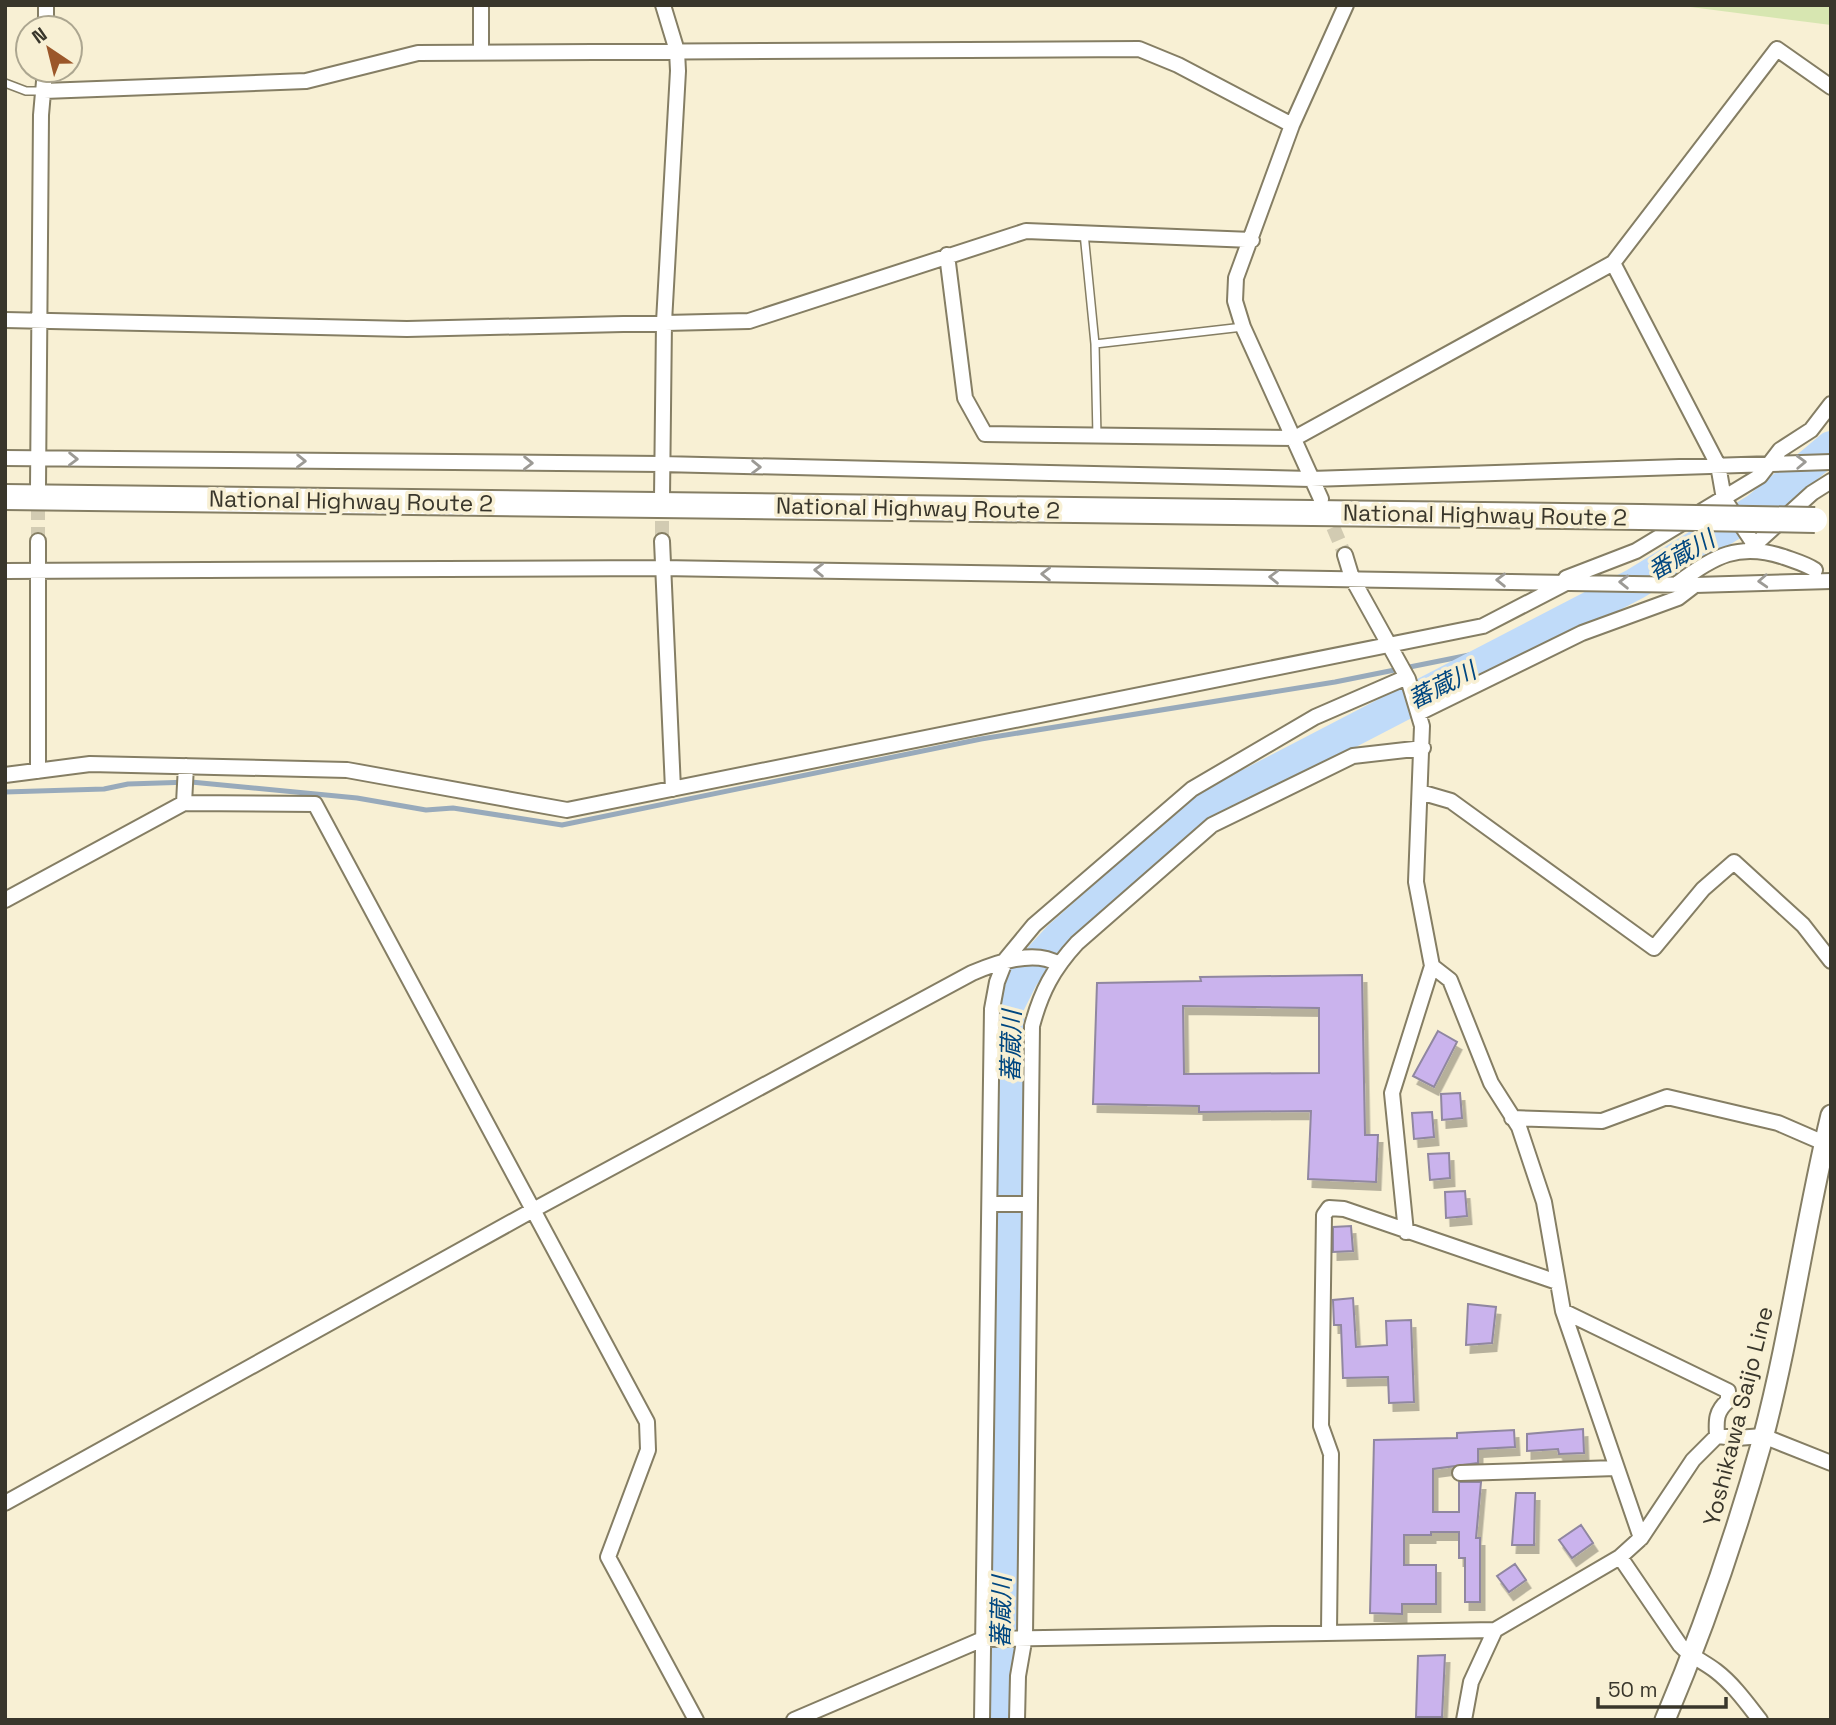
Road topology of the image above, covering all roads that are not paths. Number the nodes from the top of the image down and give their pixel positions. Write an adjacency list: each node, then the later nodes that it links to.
1 (481, 5): 4 (street)
2 (663, 5): 5 (street)
3 (1346, 5): 10 (street)
4 (481, 51): 5 (street); 9 (street)
5 (677, 51): 10 (street); 17 (street)
6 (5, 83): 9 (lane)
7 (44, 84): 9 (street)
8 (1831, 88): 14 (street)
9 (44, 91): 16 (street)
10 (1292, 125): 12 (street)
11 (1084, 233): 12 (street); 13 (street); 19 (lane)
12 (1252, 240): 18 (street)
13 (947, 255): 17 (street); 21 (street)
14 (1613, 263): 22 (street); 28 (street)
15 (5, 320): 16 (street)
16 (40, 320): 17 (street); 24 (street)
17 (664, 322): 27 (street)
18 (1243, 327): 19 (lane); 22 (street)
19 (1095, 344): 21 (lane)
20 (1831, 404): 26 (street)
21 (1097, 437): 22 (street)
22 (1295, 438): 29 (street)
23 (5, 458): 24 (street)
24 (38, 459): 27 (street, one-way to 27); 31 (street)
25 (1831, 462): 26 (street, one-way to 25)
26 (1771, 463): 28 (street); 35 (street)
27 (660, 464): 29 (street, one-way to 29); 33 (street)
28 (1718, 465): 29 (street); 35 (street)
29 (1311, 479): 34 (street)
30 (1831, 481): 39 (street)
31 (38, 487)
32 (5, 497): 36 (highway, National Highway Route 2, bridge)
33 (662, 497)
34 (1321, 499)
35 (1724, 499): 39 (street); 46 (street)
36 (1823, 520)
37 (38, 541): 44 (street)
38 (662, 541): 41 (street)
39 (1753, 545): 42 (street); 48 (street)
40 (1345, 555): 45 (street)
41 (662, 568): 44 (street); 45 (street, one-way to 41); 57 (street)
42 (1815, 570)
43 (5, 571): 44 (street)
44 (38, 571): 55 (street)
45 (1352, 578): 46 (street, one-way to 45); 50 (street)
46 (1564, 581): 48 (street, one-way to 46); 50 (street)
47 (1831, 581): 49 (street, one-way to 49)
48 (1678, 583): 49 (street)
49 (1695, 585): 52 (street)
50 (1388, 644): 51 (street); 57 (street)
51 (1406, 676): 52 (street); 61 (street)
52 (1418, 710): 53 (street)
53 (1423, 748): 58 (street); 63 (street)
54 (186, 766): 55 (street); 57 (street); 59 (street)
55 (38, 771): 56 (street)
56 (5, 775)
57 (673, 789)
58 (1420, 792): 62 (street); 64 (street)
59 (184, 803): 60 (street); 70 (street)
60 (5, 900)
61 (1006, 959): 63 (street); 68 (street); 70 (street)
62 (1831, 961)
63 (1054, 962): 69 (street)
64 (1432, 966): 66 (street); 71 (street)
65 (1831, 1115): 67 (main road, Yoshikawa Saijo Line)
66 (1512, 1118): 67 (street); 72 (street)
67 (1828, 1143): 75 (main road, Yoshikawa Saijo Line)
68 (993, 1204): 69 (street); 85 (street)
69 (1027, 1204): 84 (street)
70 (535, 1209): 79 (street); 87 (street)
71 (1406, 1232): 72 (street); 83 (street)
72 (1557, 1282): 73 (street)
73 (1563, 1311): 74 (street); 77 (street)
74 (1717, 1436): 75 (street); 80 (street)
75 (1763, 1436): 76 (street); 86 (main road, Yoshikawa Saijo Line)
76 (1831, 1463)
77 (1616, 1468): 78 (street); 80 (street)
78 (1460, 1474)
79 (5, 1503)
80 (1641, 1538): 81 (street)
81 (1620, 1557): 82 (street); 86 (street)
82 (1495, 1630): 83 (street); 91 (street)
83 (1329, 1632): 84 (street)
84 (1022, 1637): 85 (street); 90 (street)
85 (984, 1639): 88 (street); 89 (street)
86 (1692, 1657): 92 (main road, Yoshikawa Saijo Line); 93 (street)
87 (696, 1720)
88 (794, 1720)
89 (982, 1720)
90 (1017, 1720)
91 (1464, 1720)
92 (1665, 1720)
93 (1760, 1720)

